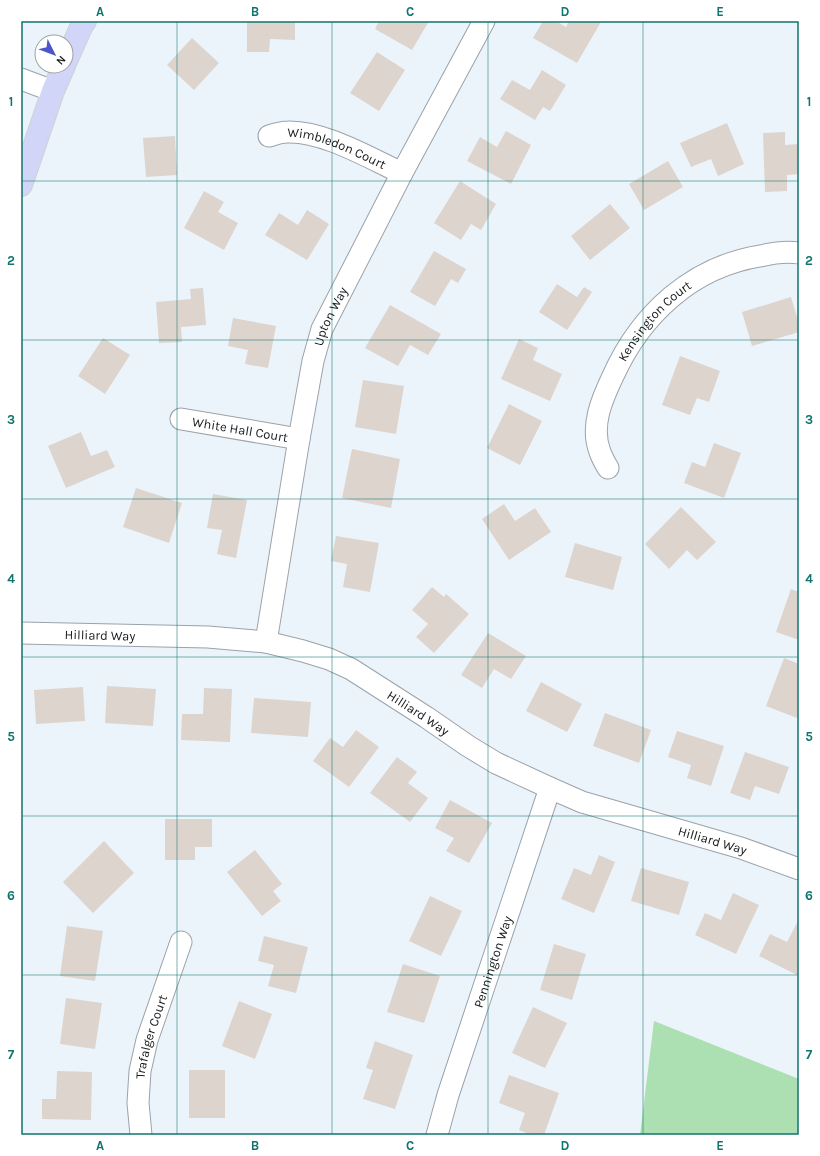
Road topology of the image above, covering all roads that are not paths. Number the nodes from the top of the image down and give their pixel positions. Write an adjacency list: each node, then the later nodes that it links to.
1 (85, 21): 3 (main road)
2 (484, 21): 8 (street, Upton Way)
3 (74, 43)
4 (60, 74): 6 (main road)
5 (21, 79): 6 (street)
6 (52, 91): 9 (main road)
7 (269, 136): 8 (street, Wimbledon Court)
8 (402, 173): 12 (street, Upton Way)
9 (21, 185)
10 (799, 253): 13 (street, Kensington Court)
11 (181, 419): 12 (street, White Hall Court)
12 (299, 438): 15 (street, Upton Way)
13 (608, 468)
14 (21, 633): 15 (street, Hilliard Way)
15 (266, 642): 16 (street, Hilliard Way)
16 (550, 788): 17 (street, Hilliard Way); 20 (street, Pennington Way)
17 (799, 869)
18 (181, 942): 19 (street, Trafalger Court)
19 (141, 1135)
20 (437, 1135)

